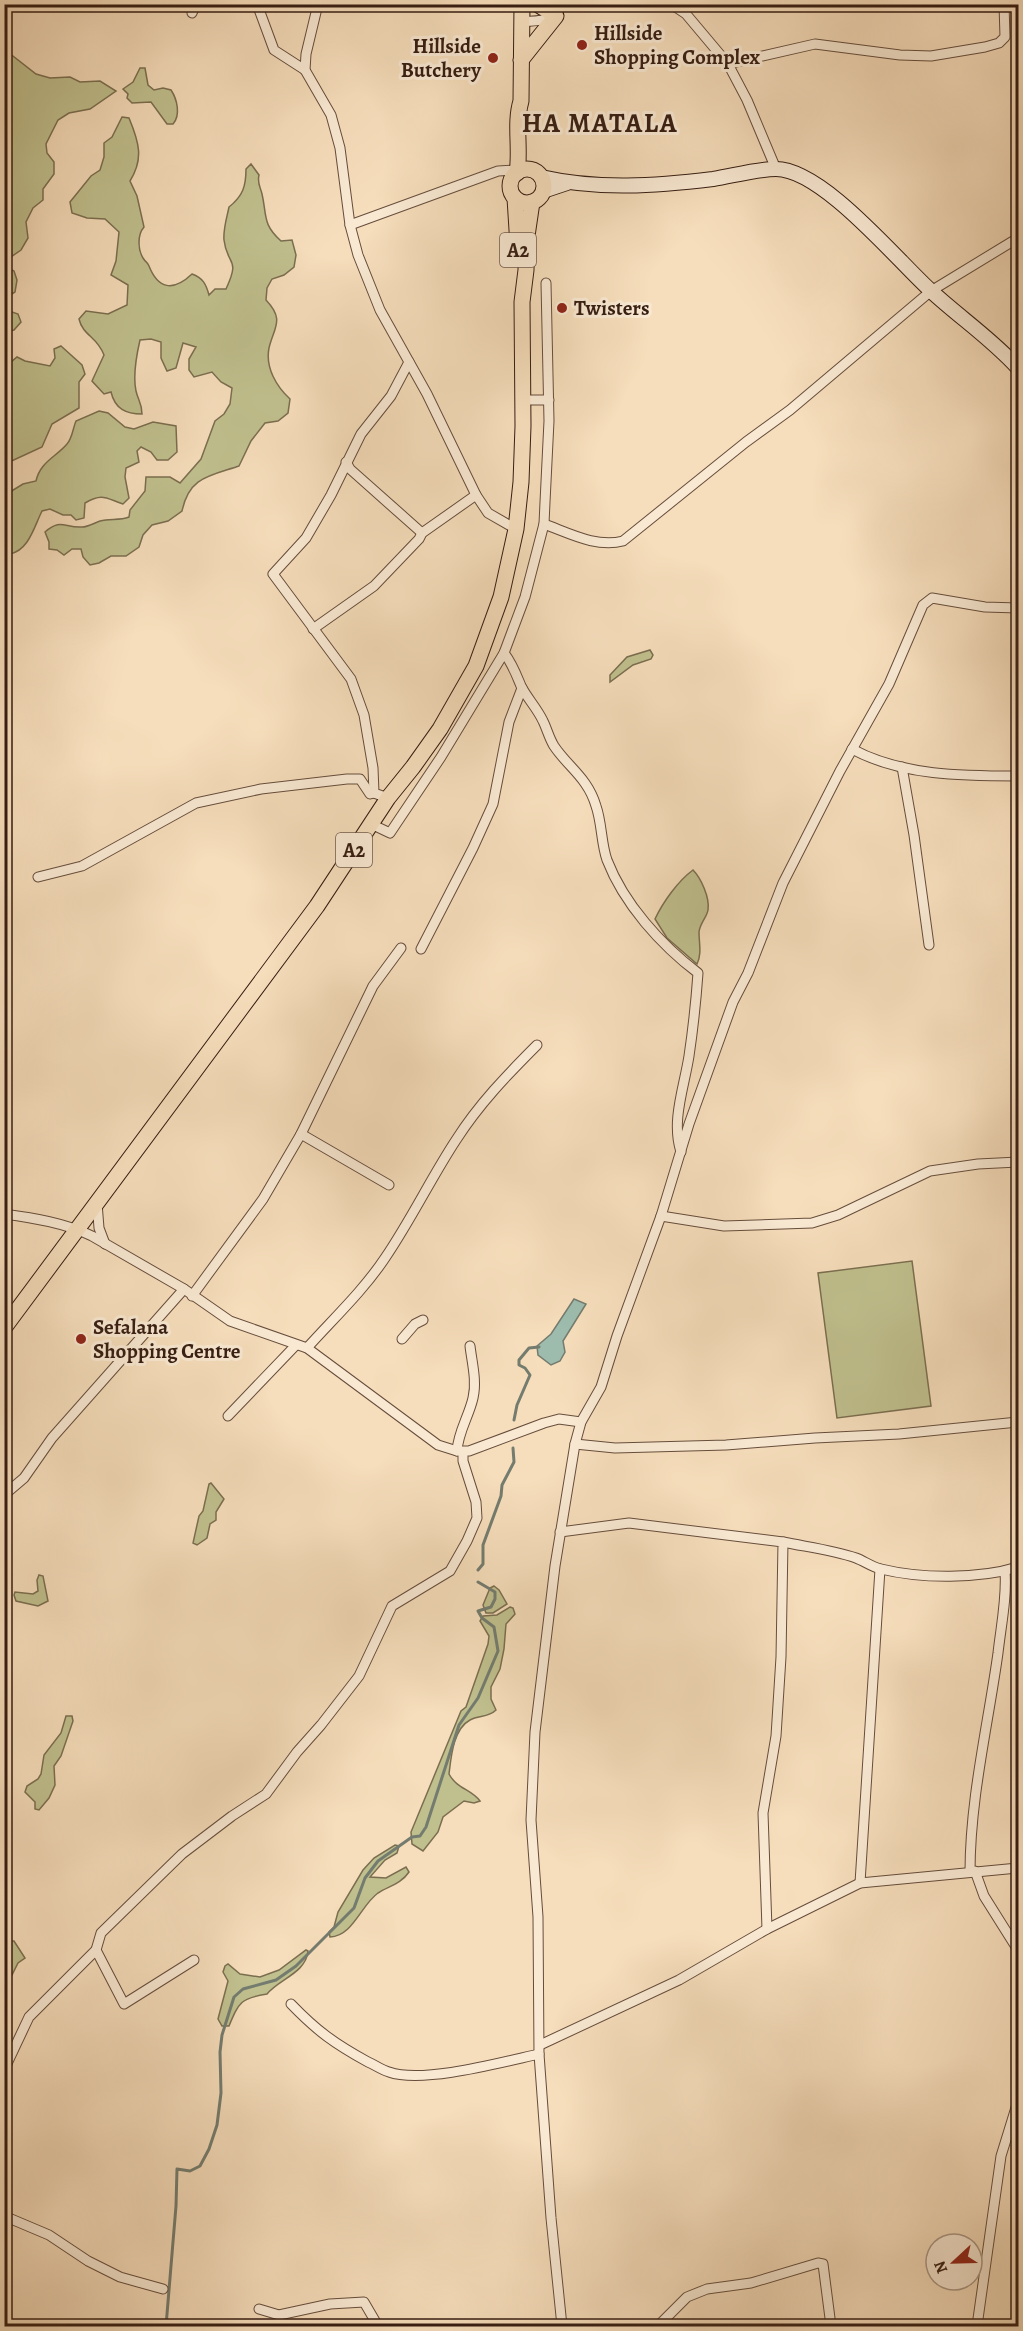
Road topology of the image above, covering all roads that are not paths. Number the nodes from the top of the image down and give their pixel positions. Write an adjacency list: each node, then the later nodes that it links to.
1 (258, 4): 11 (street)
2 (318, 4): 11 (street)
3 (522, 4): 8 (main road, A2)
4 (537, 4): 7 (main road)
5 (671, 4): 10 (street)
6 (1004, 4): 10 (street)
7 (559, 10): 8 (street); 9 (main road)
8 (522, 22): 9 (main road, A2)
9 (521, 60): 13 (main road, A2)
10 (728, 64): 12 (street)
11 (305, 70): 16 (street)
12 (776, 169): 13 (main road); 19 (main road)
13 (530, 176): 14 (main road, A2); 15 (main road, A2); 16 (street)
14 (515, 198): 15 (main road, A2); 20 (main road, A2)
15 (532, 202): 20 (main road, A2)
16 (350, 225): 21 (street)
17 (1018, 238): 19 (street)
18 (546, 283): 24 (street)
19 (931, 291): 22 (main road); 27 (street)
20 (522, 302): 23 (main road, A2)
21 (409, 362): 25 (street); 26 (street)
22 (1018, 368)
23 (522, 399): 24 (street); 28 (main road, A2)
24 (549, 400): 27 (street)
25 (346, 462): 29 (street); 31 (street)
26 (477, 495): 28 (street); 29 (street)
27 (544, 524): 32 (street)
28 (516, 529): 37 (main road, A2)
29 (422, 533): 31 (street)
30 (1018, 608): 34 (street)
31 (313, 630): 37 (street)
32 (504, 653): 33 (street); 38 (street)
33 (522, 688): 42 (street); 45 (street)
34 (852, 748): 35 (street); 45 (street)
35 (902, 767): 36 (street); 40 (street)
36 (1018, 776)
37 (381, 796): 38 (main road, A2); 39 (street)
38 (371, 824): 48 (main road, A2)
39 (38, 877)
40 (929, 945)
41 (401, 948): 44 (street)
42 (421, 949)
43 (537, 1045): 60 (street)
44 (301, 1134): 47 (street); 54 (street)
45 (681, 1152): 50 (street)
46 (1018, 1162): 50 (street)
47 (389, 1185)
48 (97, 1203): 51 (main road, A2); 52 (street)
49 (4, 1214): 51 (street)
50 (661, 1216): 62 (street)
51 (78, 1229): 52 (street); 56 (main road, A2)
52 (105, 1244): 53 (street)
53 (183, 1289): 54 (street); 66 (street)
54 (192, 1296): 58 (street)
55 (423, 1320): 57 (street)
56 (4, 1328)
57 (402, 1339)
58 (296, 1345): 60 (street); 61 (street)
59 (470, 1346): 65 (street)
60 (307, 1348): 65 (street)
61 (228, 1416)
62 (581, 1422): 64 (street); 65 (street)
63 (1018, 1422): 64 (street)
64 (575, 1444): 67 (street)
65 (460, 1452): 76 (street)
66 (4, 1495)
67 (560, 1532): 68 (street); 80 (street)
68 (783, 1542): 70 (street); 75 (street)
69 (1018, 1567): 71 (street)
70 (880, 1569): 71 (street); 74 (street)
71 (1005, 1571): 73 (street)
72 (1018, 1868): 73 (street)
73 (972, 1871): 74 (street); 77 (street)
74 (860, 1883): 75 (street)
75 (767, 1929): 80 (street)
76 (96, 1950): 78 (street); 81 (street)
77 (1018, 1950)
78 (194, 1960)
79 (291, 2004): 80 (street)
80 (540, 2049): 87 (street)
81 (4, 2070)
82 (1018, 2101): 90 (street)
83 (4, 2216): 84 (street)
84 (163, 2289)
85 (259, 2309): 86 (street)
86 (378, 2326)
87 (562, 2326)
88 (658, 2326): 89 (street)
89 (831, 2326)
90 (977, 2326)

